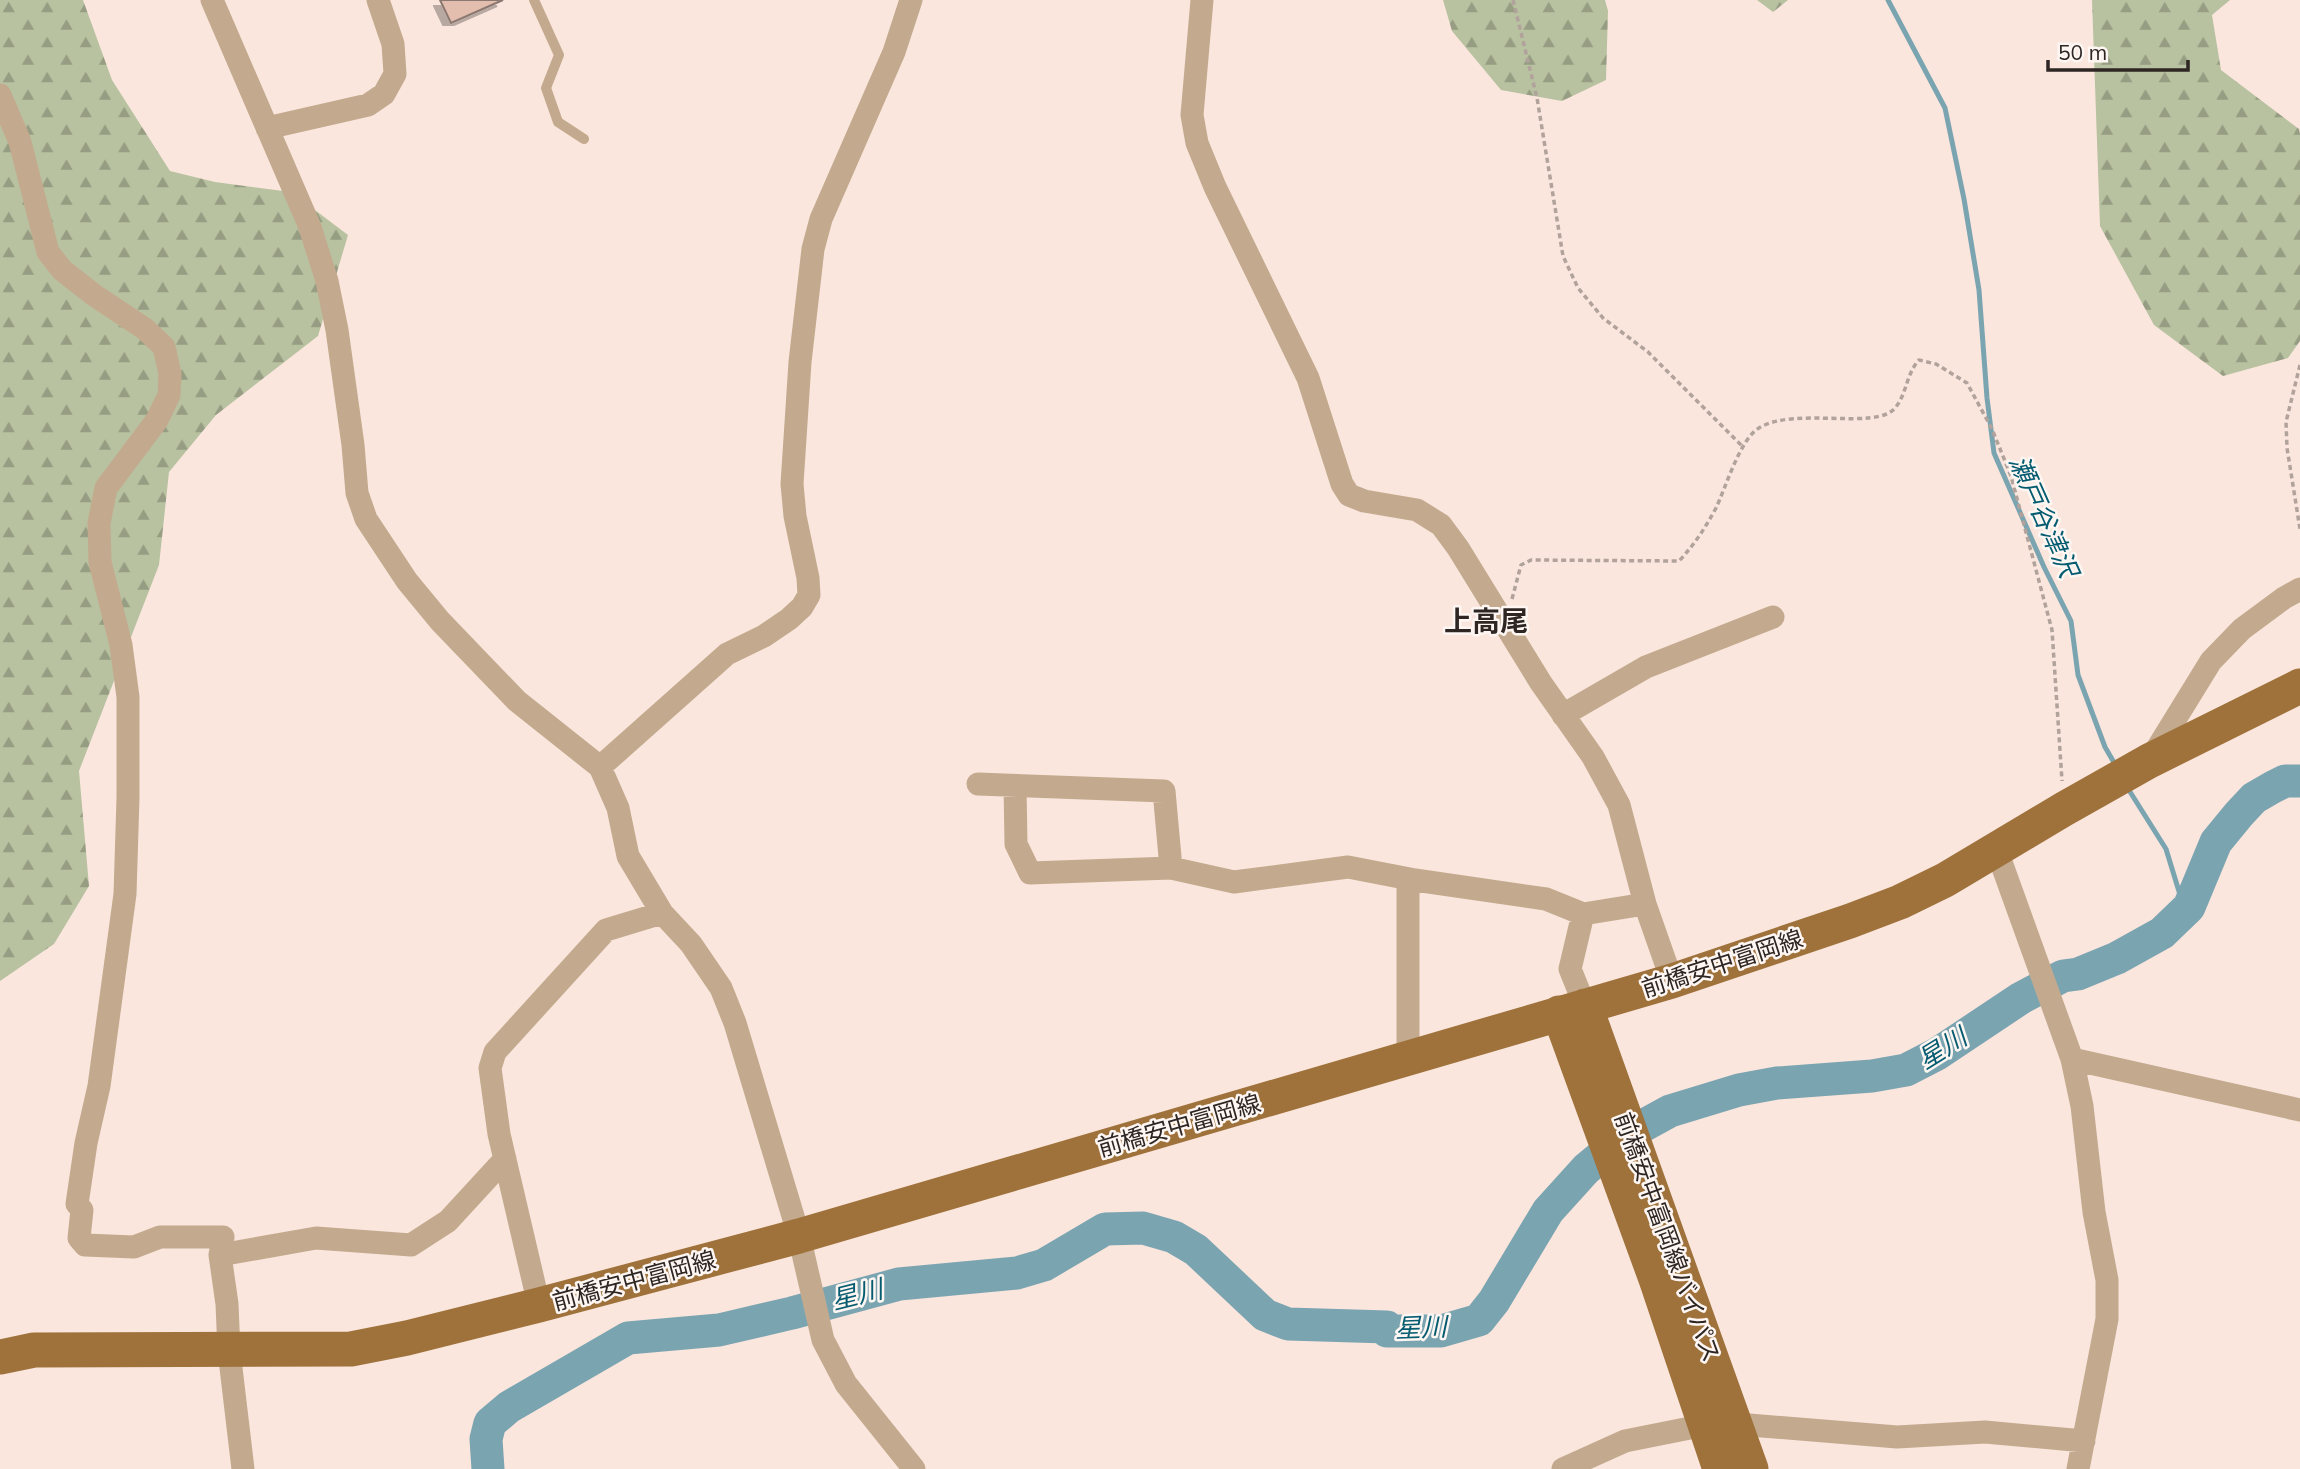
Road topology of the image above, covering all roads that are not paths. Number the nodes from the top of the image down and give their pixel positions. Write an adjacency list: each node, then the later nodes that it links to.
1 (212, 0): 7 (street)
2 (378, 0): 7 (street)
3 (534, 0): 8 (lane)
4 (912, 0): 14 (street)
5 (1202, 0): 12 (street)
6 (0, 95): 30 (street)
7 (267, 128): 14 (street)
8 (584, 139)
9 (2300, 589): 13 (street)
10 (1773, 617): 12 (street)
11 (2300, 686): 13 (main road, 前橋安中富岡線)
12 (1563, 715): 20 (street)
13 (2149, 761): 17 (main road, 前橋安中富岡線)
14 (600, 766): 21 (street)
15 (978, 784): 16 (street)
16 (1015, 786): 18 (street); 18 (street)
17 (1997, 851): 23 (main road, 前橋安中富岡線); 26 (street)
18 (1171, 868): 19 (street)
19 (1408, 879): 22 (street); 25 (street)
20 (1645, 904): 22 (street); 23 (street)
21 (663, 913): 28 (street); 29 (street)
22 (1583, 914): 24 (street)
23 (1672, 981): 24 (main road, 前橋安中富岡線)
24 (1572, 1009): 25 (main road, 前橋安中富岡線); 34 (main road, 前橋安中富岡線バイパス)
25 (1408, 1057): 29 (main road, 前橋安中富岡線)
26 (2072, 1059): 27 (street); 35 (street)
27 (2300, 1110)
28 (505, 1159): 30 (street); 31 (street)
29 (799, 1236): 31 (main road, 前橋安中富岡線); 37 (street)
30 (220, 1255): 32 (street)
31 (539, 1305): 32 (main road, 前橋安中富岡線)
32 (229, 1351): 33 (main road, 前橋安中富岡線); 36 (street)
33 (0, 1357)
34 (1721, 1425): 35 (street); 38 (street); 39 (main road, 前橋安中富岡線バイパス); 40 (main road, 前橋安中富岡線バイパス)
35 (2084, 1441): 41 (street)
36 (243, 1469)
37 (914, 1469)
38 (1563, 1469)
39 (1720, 1469)
40 (1751, 1469)
41 (2078, 1469)

